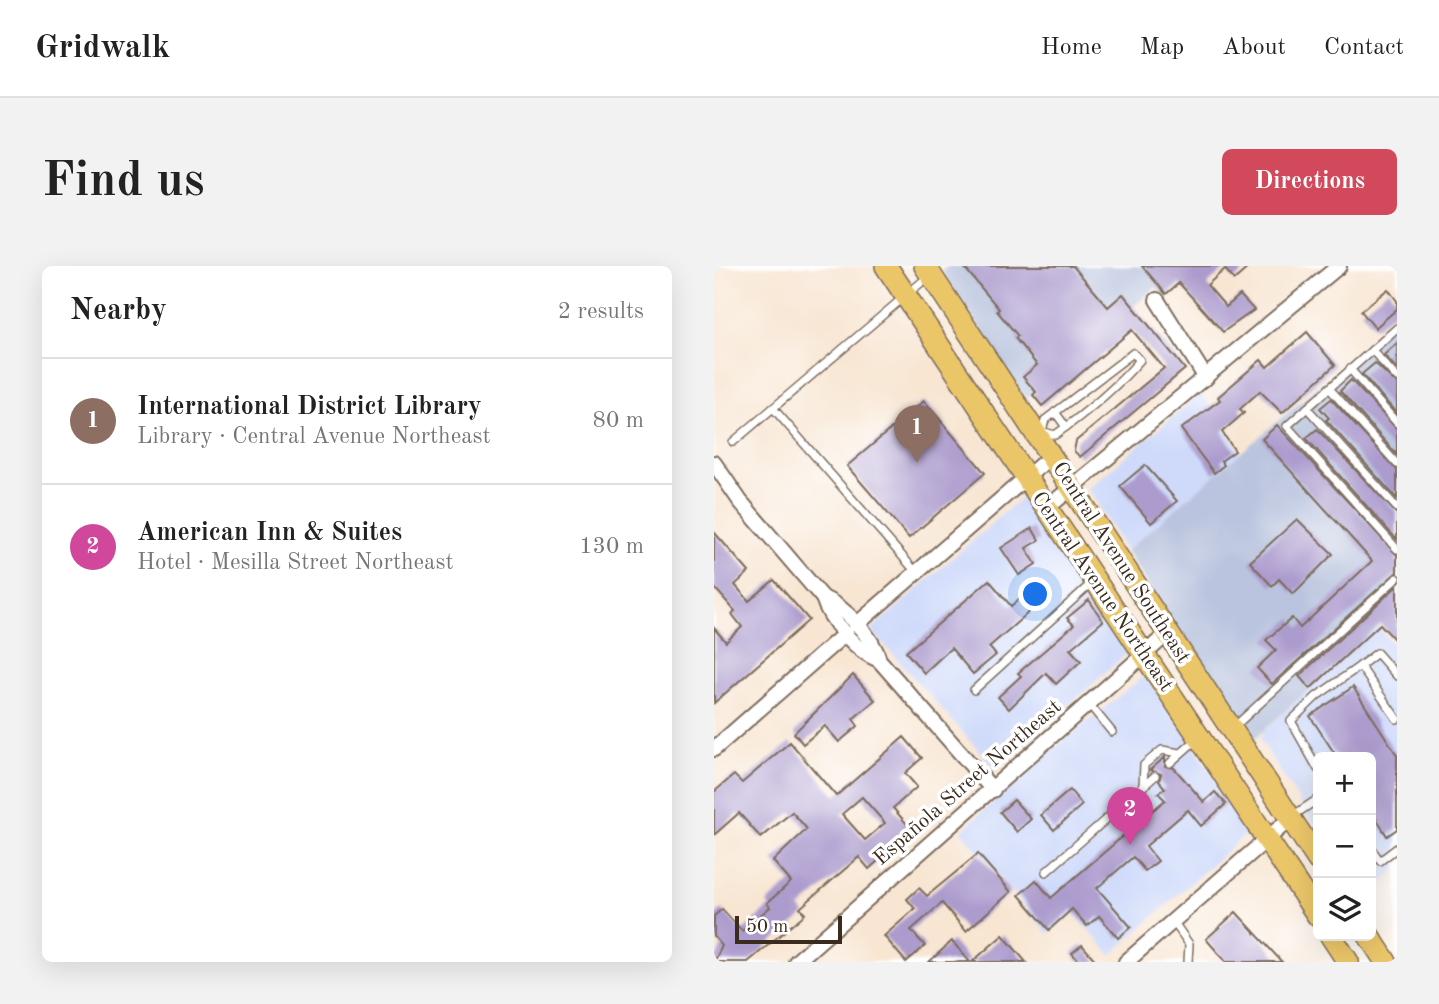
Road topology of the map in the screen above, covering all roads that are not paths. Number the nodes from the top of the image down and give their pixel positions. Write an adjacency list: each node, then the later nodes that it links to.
1 (886, 266): 4 (main road, Central Avenue Northeast)
2 (1339, 266): 9 (street)
3 (927, 270): 4 (lane); 17 (main road, Central Avenue Southeast)
4 (905, 294): 12 (lane); 22 (main road, Central Avenue Northeast)
5 (1157, 300): 9 (street)
6 (1397, 328): 7 (lane)
7 (1372, 350): 8 (lane); 10 (lane)
8 (1350, 369): 11 (lane); 15 (lane)
9 (1206, 378): 24 (street)
10 (1397, 378)
11 (1329, 388): 13 (lane); 21 (lane)
12 (773, 408): 18 (lane); 29 (lane)
13 (1307, 408): 26 (lane); 28 (lane)
14 (1055, 412): 16 (lane); 16 (lane); 17 (lane)
15 (1397, 423)
16 (1066, 427): 17 (lane)
17 (1041, 434): 19 (main road, Central Avenue Southeast)
18 (733, 442)
19 (1051, 456): 22 (street); 24 (main road, Central Avenue Southeast)
20 (714, 463): 25 (street)
21 (1397, 464)
22 (1026, 478): 27 (main road, Central Avenue Northeast); 29 (street)
23 (714, 481): 25 (street)
24 (1072, 487): 27 (street); 33 (main road, Central Avenue Southeast)
25 (740, 501): 32 (street)
26 (1397, 508)
27 (1046, 509): 31 (main road, Central Avenue Northeast)
28 (1397, 549)
29 (916, 573): 32 (street)
30 (1397, 578): 40 (lane)
31 (1094, 580): 34 (main road, Central Avenue Northeast); 37 (lane)
32 (851, 629): 43 (street); 49 (street)
33 (1167, 634): 34 (street, Española Street Northeast); 40 (main road, Central Avenue Southeast)
34 (1144, 655): 38 (street, Española Street Northeast); 42 (main road, Central Avenue Northeast)
35 (1360, 666): 36 (lane); 39 (lane); 45 (lane)
36 (1397, 676)
37 (974, 690)
38 (1089, 704): 41 (lane); 49 (street, Española Street Northeast)
39 (1397, 719)
40 (1231, 730): 51 (main road, Central Avenue Southeast)
41 (1112, 732)
42 (1199, 737): 44 (lane); 52 (main road, Central Avenue Northeast)
43 (714, 749)
44 (1180, 753): 46 (lane); 48 (lane)
45 (1313, 760)
46 (1170, 763)
47 (1155, 776): 48 (lane)
48 (1143, 786): 56 (lane)
49 (993, 790): 61 (street, Española Street Northeast)
50 (1313, 803): 51 (lane)
51 (1291, 818): 52 (street); 54 (main road, Central Avenue Southeast)
52 (1268, 839): 57 (main road, Central Avenue Northeast); 58 (street)
53 (1397, 848): 55 (lane)
54 (1313, 852)
55 (1376, 855)
56 (1046, 872)
57 (1313, 908)
58 (1173, 921): 62 (street); 63 (lane)
59 (1334, 941): 64 (main road)
60 (1371, 941): 65 (main road)
61 (796, 962)
62 (1126, 962)
63 (1188, 962)
64 (1348, 962)
65 (1386, 962)

